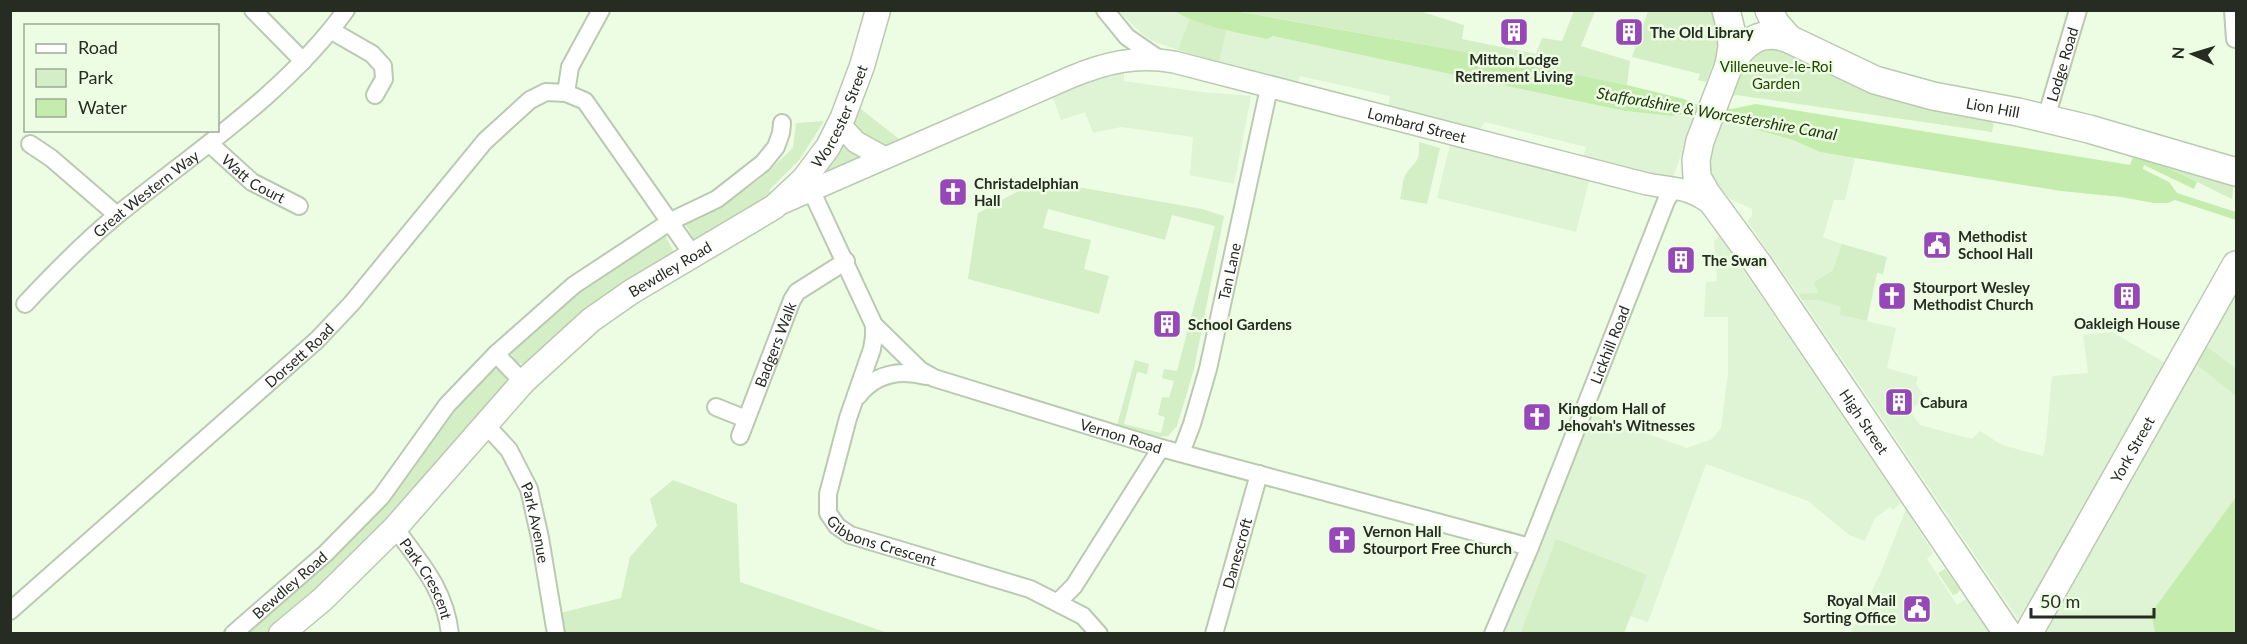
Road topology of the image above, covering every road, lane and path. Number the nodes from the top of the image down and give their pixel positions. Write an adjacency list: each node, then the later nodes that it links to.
1 (252, 10): 14 (street)
2 (346, 10): 10 (street, Great Western Way)
3 (601, 10): 17 (street)
4 (878, 10): 21 (main road, Worcester Street)
5 (1106, 10): 13 (street)
6 (1726, 10): 15 (main road)
7 (1769, 10): 11 (main road, Lion Hill)
8 (2078, 10): 19 (street, Lodge Road)
9 (2234, 10): 12 (street)
10 (332, 31): 14 (street, Great Western Way); 18 (street)
11 (1789, 39): 15 (main road); 19 (main road, Lion Hill)
12 (2235, 39)
13 (1159, 59): 16 (street, Lombard Street); 25 (street, Bewdley Road)
14 (303, 61): 24 (street, Great Western Way)
15 (1729, 64): 22 (main road, High Street)
16 (1269, 88): 27 (street, Lombard Street); 48 (street, Tan Lane)
17 (566, 93): 33 (street); 53 (street, Dorsett Road)
18 (375, 95)
19 (2046, 118): 26 (main road, Lion Hill)
20 (782, 123): 33 (street, Bewdley Road)
21 (840, 124): 25 (street); 30 (main road, Worcester Street)
22 (1702, 134): 27 (street); 31 (main road, High Street)
23 (30, 144): 32 (street)
24 (210, 144): 29 (street, Watt Court); 32 (street, Great Western Way)
25 (885, 158): 28 (street, Bewdley Road)
26 (2236, 172)
27 (1673, 189): 31 (street, High Street); 51 (street, Lickhill Road)
28 (812, 192): 30 (street, Bewdley Road); 35 (street, Vernon Road)
29 (299, 207)
30 (774, 207): 34 (main road, Bewdley Road)
31 (1719, 211): 54 (main road, High Street)
32 (117, 214): 37 (street, Great Western Way)
33 (671, 221): 34 (street); 39 (street, Bewdley Road)
34 (693, 255): 41 (main road, Bewdley Road)
35 (846, 261): 38 (street, Vernon Road); 44 (street, Badgers Walk)
36 (2236, 265): 54 (main road, York Street)
37 (25, 304)
38 (874, 325): 40 (street, Vernon Road); 42 (street, Gibbons Crescent)
39 (496, 354): 41 (street); 55 (street, Bewdley Road)
40 (934, 378): 42 (street); 47 (street, Vernon Road)
41 (523, 382): 45 (main road, Bewdley Road)
42 (854, 401): 52 (street, Gibbons Crescent)
43 (716, 407): 44 (street)
44 (746, 419): 46 (street, Badgers Walk)
45 (486, 425): 50 (main road, Bewdley Road); 58 (street, Park Avenue)
46 (740, 436)
47 (1161, 448): 48 (street, Vernon Road); 52 (street)
48 (1181, 453): 49 (street, Vernon Road)
49 (1259, 474): 51 (street, Vernon Road); 60 (street, Danescroft)
50 (395, 528): 56 (main road, Bewdley Road); 57 (street, Park Crescent)
51 (1530, 548): 61 (street, Lickhill Road)
52 (1058, 602): 59 (street, Gibbons Crescent)
53 (10, 611)
54 (2018, 631)
55 (233, 633)
56 (281, 633)
57 (450, 633)
58 (556, 633)
59 (1099, 633)
60 (1214, 633)
61 (1493, 633)

